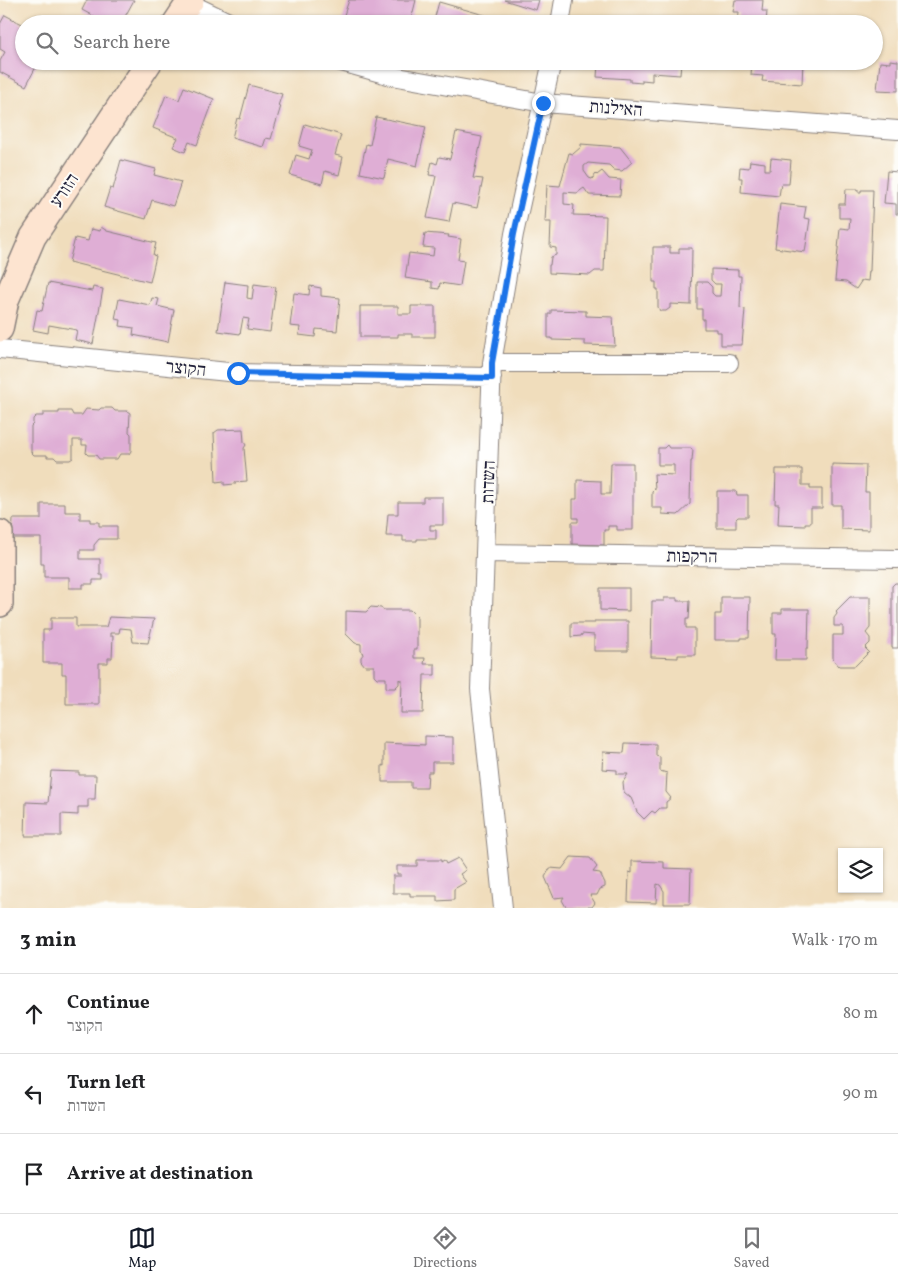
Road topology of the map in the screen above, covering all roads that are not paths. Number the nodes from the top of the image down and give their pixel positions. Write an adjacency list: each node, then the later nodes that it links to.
1 (564, 0): 5 (street)
2 (190, 2): 3 (street); 4 (street)
3 (181, 15)
4 (215, 15)
5 (562, 15)
6 (144, 70): 11 (street, הזורע)
7 (370, 70): 9 (street, האילנות)
8 (550, 70): 9 (street, השדות)
9 (543, 103): 10 (street, האילנות); 14 (street, השדות)
10 (898, 130)
11 (0, 329)
12 (0, 349): 14 (street, הקוצר)
13 (729, 363): 14 (street, הקוצר)
14 (492, 370): 16 (street, השדות)
15 (0, 532): 18 (street)
16 (485, 552): 17 (street, הרקפות); 19 (street, השדות)
17 (898, 559)
18 (0, 604)
19 (503, 908)

